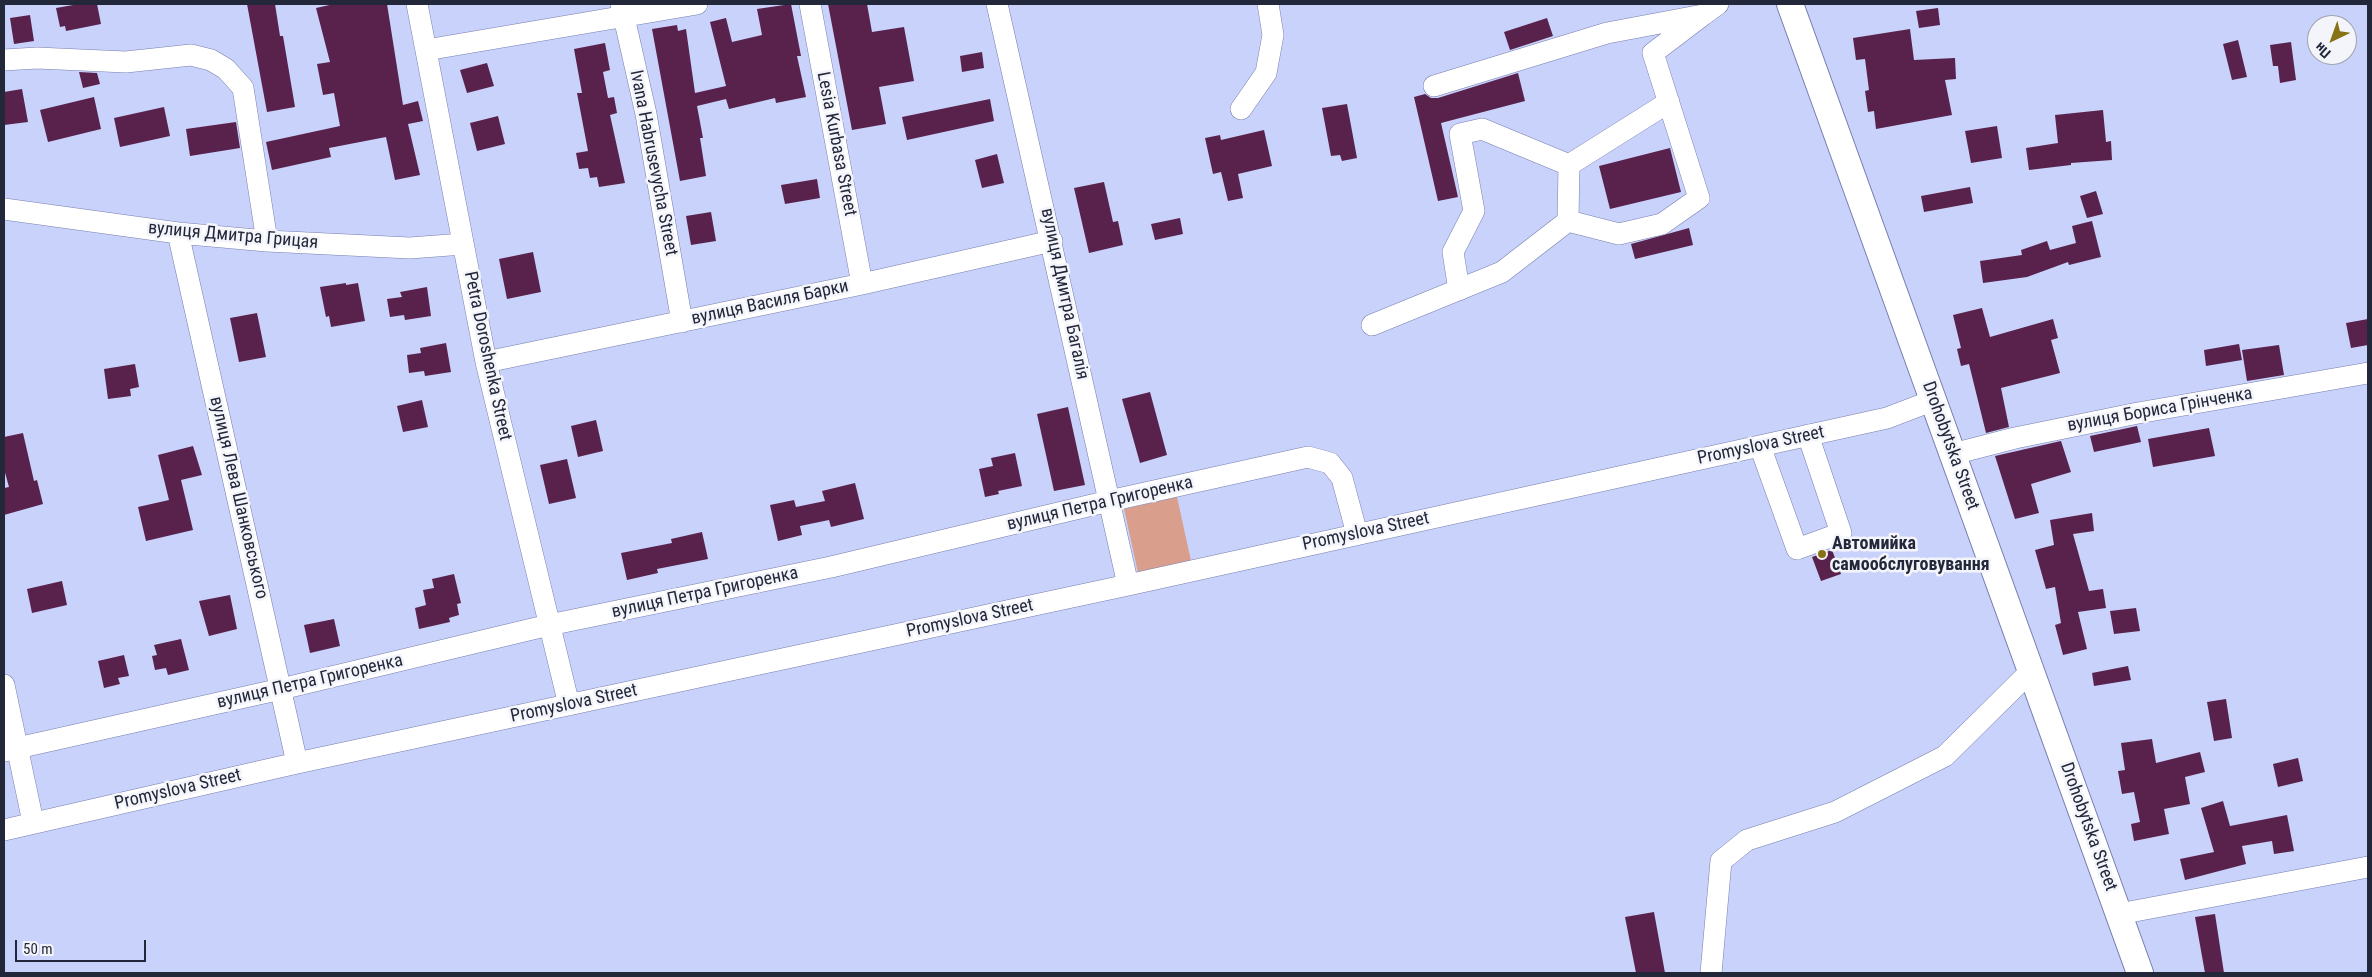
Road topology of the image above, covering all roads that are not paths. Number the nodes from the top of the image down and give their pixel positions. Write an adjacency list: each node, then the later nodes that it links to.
1 (417, 4): 9 (street, Petra Doroshenka Street)
2 (697, 4): 8 (street)
3 (810, 4): 21 (street, Lesia Kurbasa Street)
4 (997, 4): 19 (street, вулиця Дмитра Багалія)
5 (1268, 4): 13 (street)
6 (1790, 4): 27 (main road, Drohobytska Street)
7 (1710, 10): 11 (street); 12 (street)
8 (622, 11): 9 (street); 23 (street, Ivana Habrusevycha Street)
9 (426, 50): 20 (street, Petra Doroshenka Street)
10 (4, 60): 18 (street)
11 (1434, 86)
12 (1669, 102): 14 (street); 16 (street)
13 (1241, 109)
14 (1569, 165): 16 (street); 22 (street)
15 (4, 209): 17 (street, вулиця Дмитра Грицая)
16 (1568, 221): 22 (street)
17 (178, 234): 18 (street, вулиця Дмитра Грицая); 37 (street, вулиця Лева Шанковського)
18 (267, 241): 20 (street, вулиця Дмитра Грицая)
19 (1052, 241): 21 (street, вулиця Василя Барки); 31 (street, вулиця Дмитра Багалія)
20 (463, 244): 25 (street, Petra Doroshenka Street)
21 (862, 284): 23 (street, вулиця Василя Барки)
22 (1459, 290): 24 (street)
23 (682, 322): 25 (street, вулиця Василя Барки)
24 (1372, 325)
25 (486, 362): 34 (street, Petra Doroshenka Street)
26 (2368, 373): 30 (street, вулиця Бориса Грінченка)
27 (1934, 400): 28 (street, Promyslova Street); 30 (main road, Drohobytska Street)
28 (1808, 435): 29 (street, Promyslova Street); 29 (street)
29 (1760, 446): 32 (street, Promyslova Street)
30 (1953, 454): 35 (main road, Drohobytska Street)
31 (1109, 501): 32 (street, вулиця Петра Григоренка); 33 (street, вулиця Дмитра Багалія); 34 (street, вулиця Петра Григоренка)
32 (1356, 534): 33 (street, Promyslova Street)
33 (1128, 586): 38 (street, Promyslova Street)
34 (549, 625): 37 (street, вулиця Петра Григоренка); 38 (street, Petra Doroshenka Street)
35 (2032, 670): 44 (main road, Drohobytska Street); 45 (street)
36 (4, 685): 39 (street)
37 (281, 689): 39 (street, вулиця Петра Григоренка); 40 (street, вулиця Лева Шанковського)
38 (569, 705): 40 (street, Promyslova Street)
39 (11, 750): 41 (street)
40 (296, 763): 41 (street, Promyslova Street)
41 (33, 822): 42 (street, Promyslova Street)
42 (4, 830)
43 (2368, 867): 44 (street)
44 (2119, 914): 46 (main road, Drohobytska Street)
45 (1710, 973)
46 (2140, 973)

